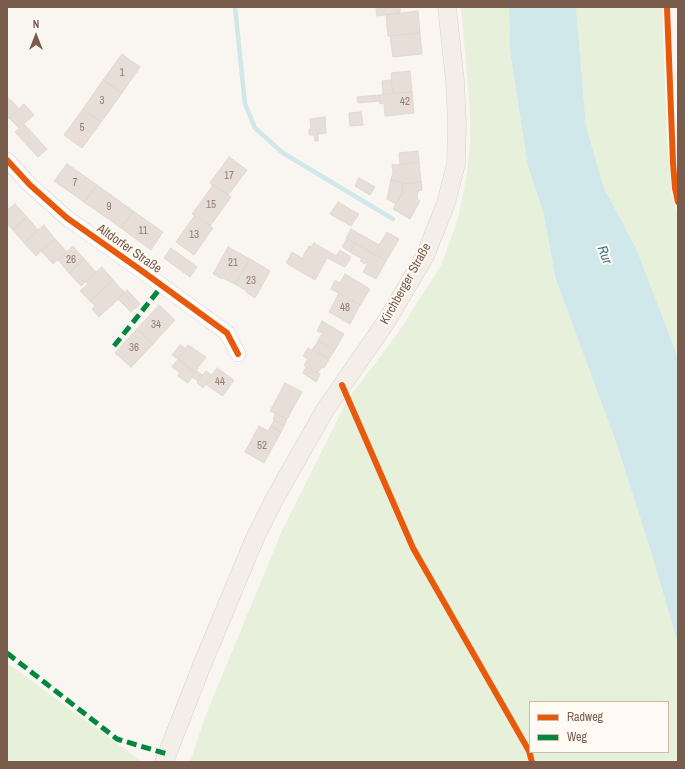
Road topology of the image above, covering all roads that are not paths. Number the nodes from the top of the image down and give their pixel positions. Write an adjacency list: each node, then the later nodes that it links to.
1 (447, 7): 4 (main road, Kirchberger Straße)
2 (7, 160): 3 (street, Altdorfer Straße)
3 (238, 354)
4 (164, 762)

